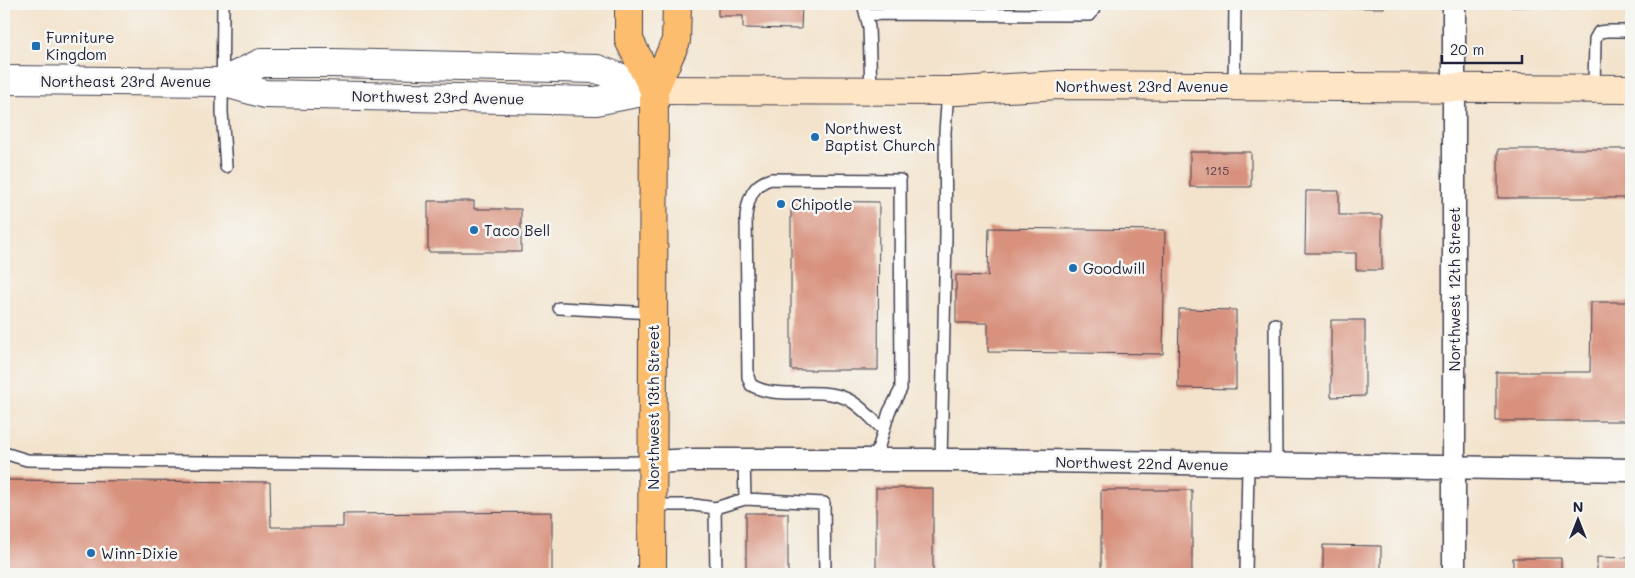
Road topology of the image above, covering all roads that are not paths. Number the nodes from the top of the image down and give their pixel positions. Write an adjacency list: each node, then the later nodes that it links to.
1 (223, 4): 16 (lane)
2 (629, 4): 21 (main road, Northwest 13th Street)
3 (677, 4): 21 (main road, Northwest 13th Street)
4 (1097, 4): 12 (lane)
5 (1235, 4): 17 (lane)
6 (1454, 4): 18 (street, Northwest 12th Street)
7 (864, 9): 8 (lane); 22 (lane)
8 (907, 9): 9 (lane)
9 (941, 9): 10 (lane)
10 (978, 9): 11 (lane)
11 (1010, 9): 12 (lane)
12 (1043, 9)
13 (1631, 32): 19 (lane)
14 (333, 63): 16 (street, Northeast 23rd Avenue); 21 (street, Northwest 23rd Avenue)
15 (4, 80): 16 (street, Northeast 23rd Avenue)
16 (222, 82): 21 (street, Northwest 23rd Avenue); 24 (lane)
17 (1234, 86): 18 (main road, Northwest 23rd Avenue); 23 (main road, Northwest 23rd Avenue)
18 (1454, 88): 19 (main road, Northwest 23rd Avenue); 36 (street, Northwest 12th Street)
19 (1594, 89): 20 (main road, Northwest 23rd Avenue)
20 (1631, 89)
21 (654, 90): 22 (main road, Northwest 23rd Avenue); 26 (main road, Northwest 13th Street)
22 (871, 90): 23 (main road, Northwest 23rd Avenue)
23 (948, 91): 32 (lane)
24 (226, 167)
25 (559, 308): 26 (lane)
26 (653, 313): 33 (main road, Northwest 13th Street)
27 (1275, 324): 35 (lane)
28 (884, 430): 28 (lane); 31 (lane)
29 (4, 454): 33 (lane)
30 (744, 460): 31 (street, Northwest 22nd Avenue); 33 (street, Northwest 22nd Avenue); 38 (lane)
31 (875, 460): 32 (street, Northwest 22nd Avenue)
32 (941, 460): 34 (street, Northwest 22nd Avenue)
33 (653, 462): 39 (main road, Northwest 13th Street)
34 (1248, 465): 35 (street, Northwest 22nd Avenue); 44 (lane)
35 (1276, 465): 36 (street, Northwest 22nd Avenue)
36 (1454, 468): 37 (street, Northwest 22nd Avenue); 45 (street, Northwest 12th Street)
37 (1631, 470)
38 (745, 499): 40 (lane); 43 (lane)
39 (653, 505): 40 (lane); 41 (main road, Northwest 13th Street)
40 (715, 508): 42 (lane)
41 (652, 574)
42 (716, 574)
43 (826, 574)
44 (1246, 574)
45 (1454, 574)

